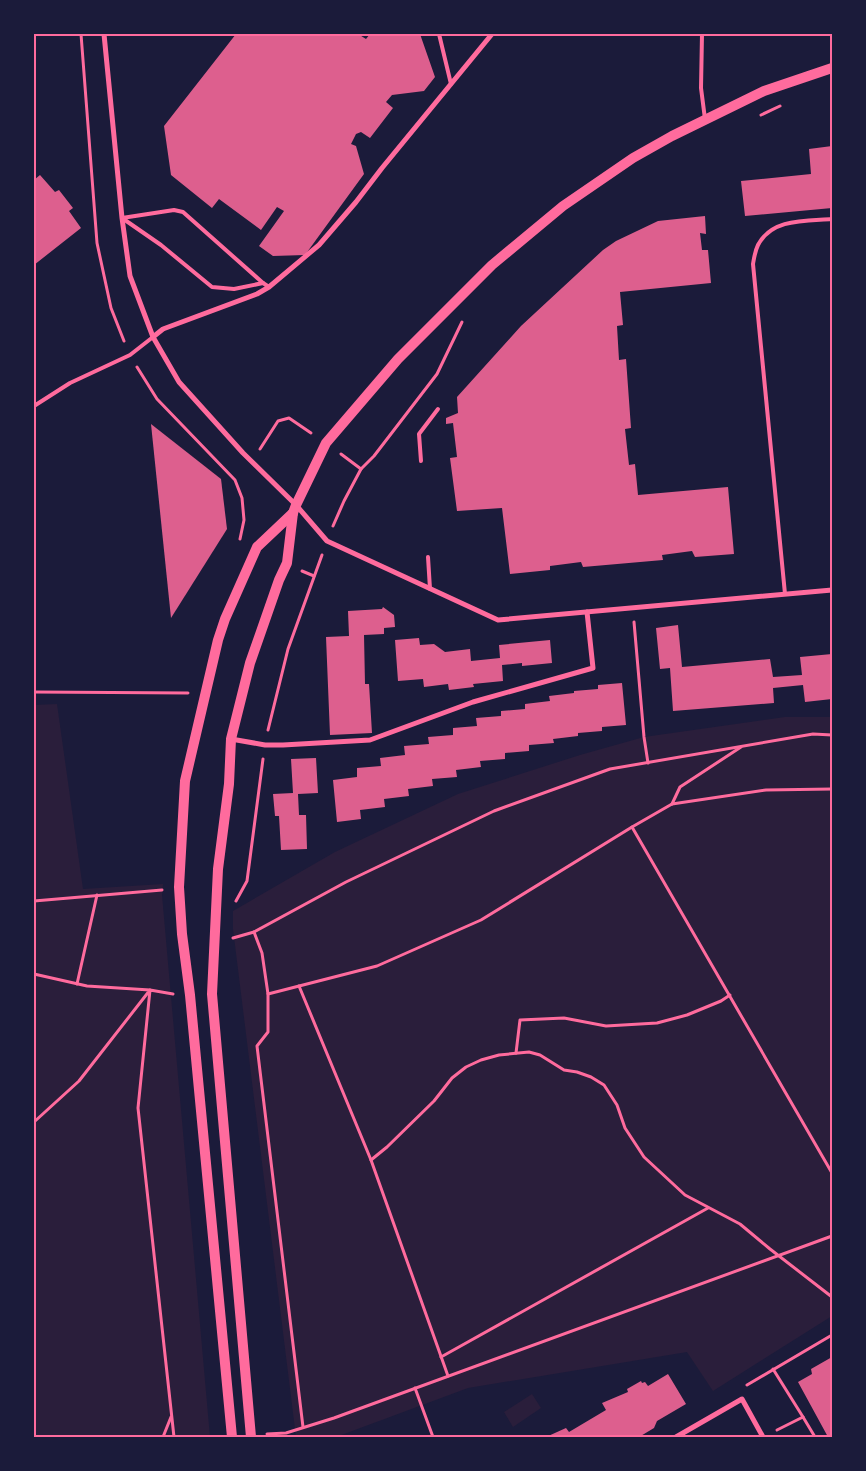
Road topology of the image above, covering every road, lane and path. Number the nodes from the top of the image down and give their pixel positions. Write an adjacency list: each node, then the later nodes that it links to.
1 (104, 34): 10 (street)
2 (439, 34): 6 (lane)
3 (492, 34): 6 (street)
4 (702, 34): 9 (lane)
5 (832, 68): 9 (main road)
6 (451, 84): 12 (street)
7 (781, 106): 8 (path)
8 (754, 118)
9 (705, 119): 22 (main road)
10 (122, 218): 12 (lane); 12 (lane); 14 (street)
11 (832, 219): 29 (lane)
12 (266, 285): 14 (street)
13 (468, 316): 21 (path)
14 (153, 337): 15 (lane); 22 (street)
15 (34, 406)
16 (438, 409): 20 (lane)
17 (302, 427): 18 (path)
18 (264, 442)
19 (339, 453): 21 (path)
20 (421, 461)
21 (361, 469): 23 (path)
22 (295, 509): 23 (street); 33 (main road); 35 (main road)
23 (327, 541): 26 (path); 27 (street)
24 (428, 556): 27 (lane)
25 (303, 572): 26 (path)
26 (314, 576): 36 (path)
27 (430, 589): 31 (street)
28 (832, 590): 29 (street)
29 (785, 594): 30 (street)
30 (632, 608): 31 (street); 38 (path)
31 (587, 612): 36 (street)
32 (34, 692): 33 (path)
33 (206, 693): 76 (main road)
34 (832, 735): 37 (path)
35 (231, 739): 36 (street); 73 (main road)
36 (265, 745): 45 (path)
37 (743, 746): 38 (path); 40 (path)
38 (648, 762): 47 (path)
39 (832, 789): 40 (path)
40 (672, 804): 41 (path)
41 (632, 827): 50 (path); 54 (path)
42 (168, 889): 43 (path)
43 (97, 895): 44 (path); 49 (path)
44 (34, 901)
45 (234, 905)
46 (230, 932): 47 (path)
47 (254, 932): 52 (path)
48 (34, 974): 49 (path)
49 (77, 984): 51 (path)
50 (299, 986): 52 (path); 57 (path)
51 (150, 990): 53 (path); 56 (path); 68 (path)
52 (268, 994): 71 (path)
53 (177, 995)
54 (730, 995): 55 (path); 58 (path)
55 (516, 1053): 57 (path); 59 (path)
56 (34, 1122)
57 (371, 1160): 63 (path)
58 (832, 1173)
59 (709, 1208): 61 (path); 63 (path)
60 (832, 1236): 65 (path)
61 (832, 1297)
62 (832, 1335): 64 (path)
63 (441, 1358): 65 (path)
64 (773, 1369): 67 (path); 69 (path)
65 (448, 1376): 66 (path)
66 (415, 1388): 71 (path); 78 (path)
67 (742, 1400): 79 (street); 80 (street)
68 (172, 1416): 74 (path); 75 (path)
69 (803, 1417): 70 (path); 81 (path)
70 (793, 1422)
71 (302, 1428): 72 (path)
72 (286, 1432): 73 (path); 77 (path)
73 (251, 1436)
74 (163, 1437)
75 (174, 1437)
76 (232, 1437)
77 (287, 1437)
78 (433, 1437)
79 (676, 1437)
80 (763, 1437)
81 (815, 1437)

